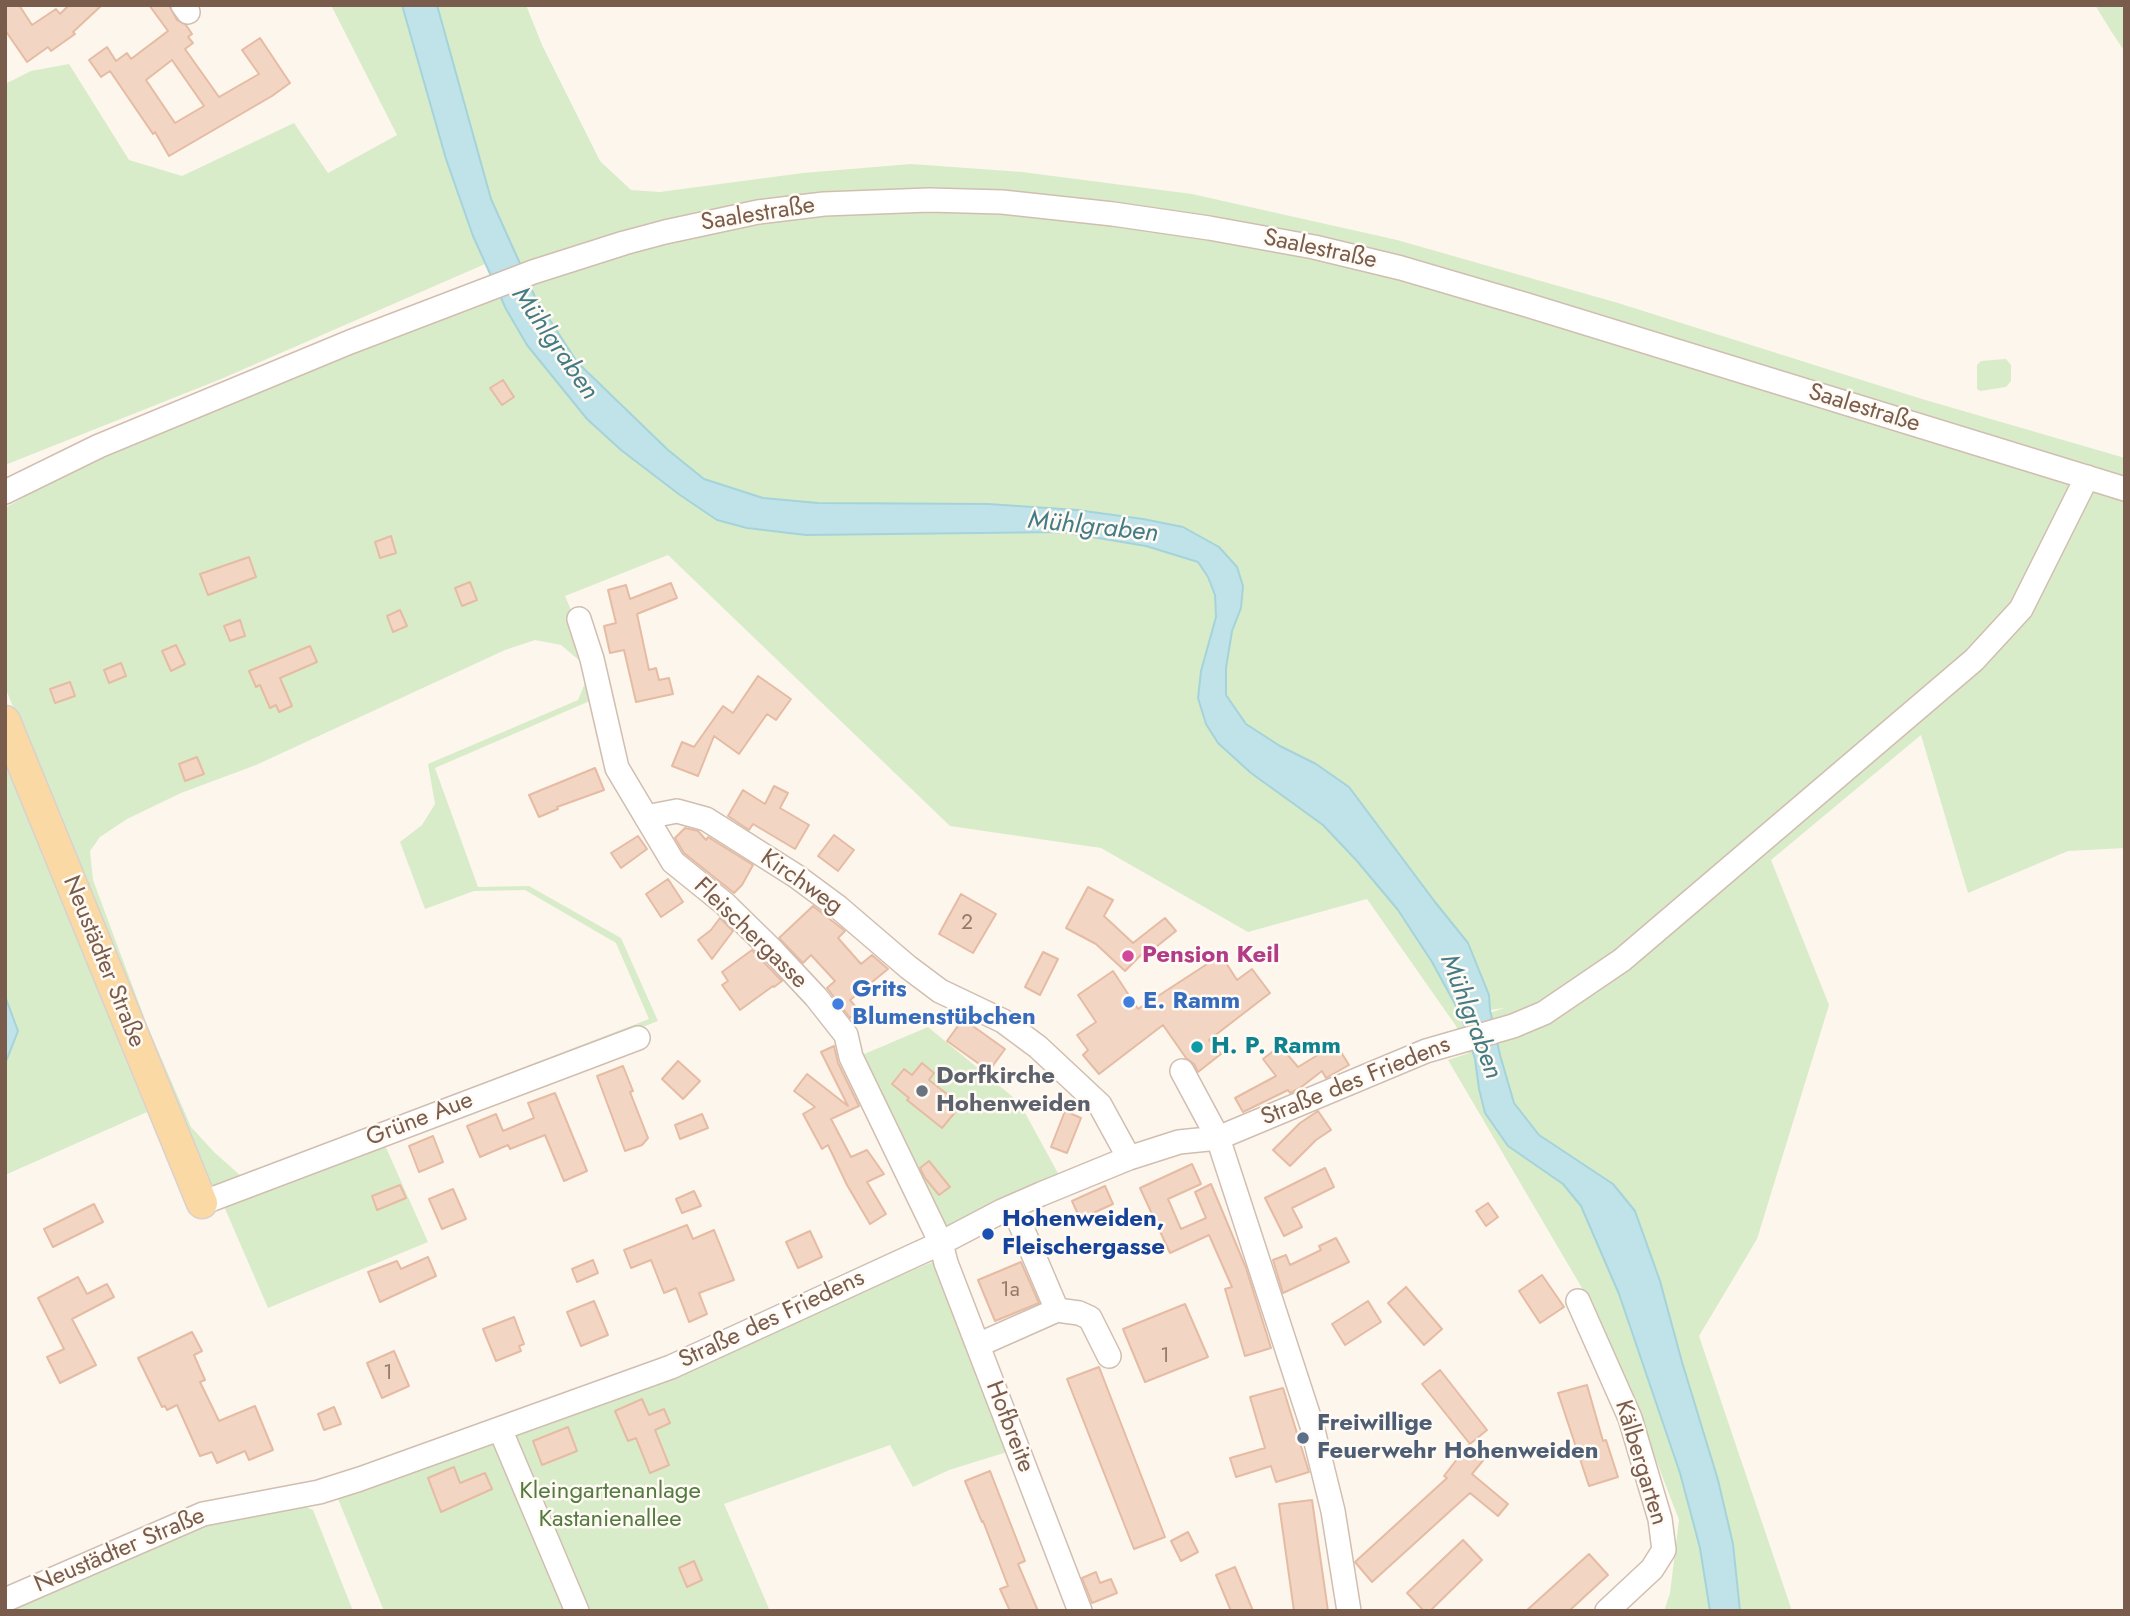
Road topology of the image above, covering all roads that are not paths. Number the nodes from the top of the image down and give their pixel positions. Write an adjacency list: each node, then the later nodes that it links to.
1 (2087, 477): 2 (street, Saalestraße); 3 (street, Saalestraße); 9 (street, Straße des Friedens)
2 (2125, 489)
3 (5, 492)
4 (579, 619): 6 (street, Fleischergasse)
5 (5, 721): 11 (main road, Neustädter Straße)
6 (646, 817): 10 (street, Kirchweg); 13 (street, Fleischergasse)
7 (638, 1038): 11 (street, Grüne Aue)
8 (1182, 1071): 9 (street)
9 (1218, 1138): 10 (street, Straße des Friedens); 23 (street)
10 (1129, 1158): 12 (street, Straße des Friedens)
11 (202, 1203)
12 (1013, 1207): 13 (street, Straße des Friedens); 15 (street)
13 (941, 1243): 16 (street, Hofbreite); 18 (street, Straße des Friedens)
14 (1578, 1301): 24 (street, Kälbergarten)
15 (1057, 1310): 16 (street); 17 (street)
16 (978, 1345): 22 (street, Hofbreite)
17 (1109, 1356)
18 (500, 1429): 19 (street, Straße des Friedens); 21 (street)
19 (319, 1492): 20 (street, Neustädter Straße)
20 (5, 1600)
21 (577, 1611)
22 (1080, 1611)
23 (1349, 1611)
24 (1607, 1611)

